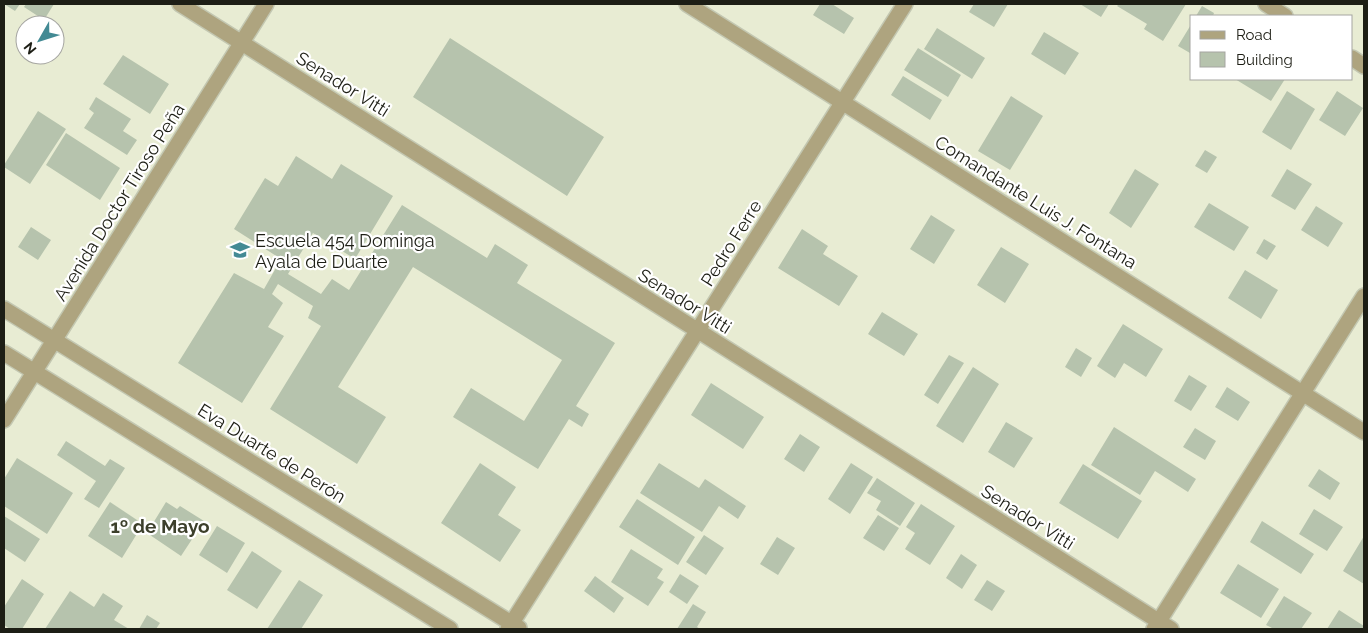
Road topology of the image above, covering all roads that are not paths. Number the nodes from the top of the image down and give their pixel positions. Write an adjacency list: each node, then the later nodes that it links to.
1 (180, 4): 7 (street, Senador Vitti)
2 (266, 4): 7 (street, Avenida Doctor Tiroso Peña)
3 (687, 4): 10 (street, Comandante Luis J. Fontana)
4 (905, 4): 10 (street, Pedro Ferre)
5 (1266, 4): 6 (street)
6 (1283, 15)
7 (242, 43): 13 (street, Senador Vitti); 14 (street, Avenida Doctor Tiroso Peña)
8 (1353, 59): 9 (street)
9 (1364, 66)
10 (843, 102): 13 (street, Pedro Ferre); 17 (street, Comandante Luis J. Fontana)
11 (1364, 296): 17 (street)
12 (4, 309): 14 (street, Eva Duarte de Perón)
13 (698, 331): 20 (street, Pedro Ferre); 21 (street, Senador Vitti)
14 (54, 340): 16 (street, Avenida Doctor Tiroso Peña); 20 (street, Eva Duarte de Perón)
15 (4, 353): 16 (street)
16 (33, 372): 18 (street, Avenida Doctor Tiroso Peña); 22 (street)
17 (1303, 393): 19 (street, Comandante Luis J. Fontana); 21 (street)
18 (4, 420)
19 (1364, 432)
20 (513, 627)
21 (1161, 627)
22 (450, 629)

